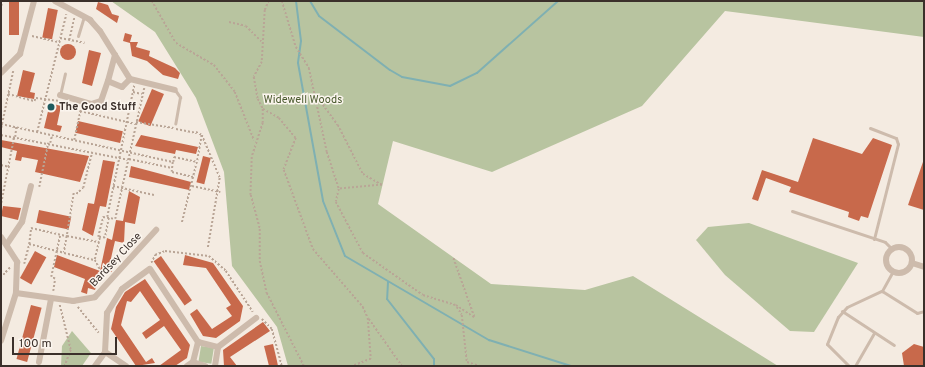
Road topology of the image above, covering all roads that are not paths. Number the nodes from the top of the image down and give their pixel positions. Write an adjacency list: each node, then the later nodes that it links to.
1 (34, 1): 6 (street)
2 (55, 1): 3 (street)
3 (84, 17): 4 (lane); 5 (street)
4 (78, 36)
5 (115, 55): 8 (street); 9 (street)
6 (1, 74)
7 (64, 74): 11 (lane)
8 (132, 80): 9 (street); 10 (street)
9 (108, 81): 11 (street)
10 (175, 90): 12 (lane)
11 (60, 96)
12 (175, 124)
13 (870, 128): 18 (lane)
14 (31, 186): 19 (street)
15 (792, 211): 18 (lane)
16 (156, 230): 26 (street, Bardsey Close)
17 (1, 237): 19 (street)
18 (874, 239): 20 (lane)
19 (7, 244): 25 (street)
20 (892, 249): 21 (street); 23 (street)
21 (912, 262): 22 (street); 23 (street)
22 (924, 267)
23 (893, 271): 24 (lane)
24 (882, 291): 27 (lane); 28 (lane)
25 (16, 293): 26 (street, Bardsey Close); 31 (street)
26 (54, 300): 36 (street)
27 (842, 311): 30 (lane); 43 (lane)
28 (924, 312)
29 (256, 318): 34 (street)
30 (874, 333): 33 (lane); 44 (lane)
31 (1, 341)
32 (198, 342): 34 (street); 35 (street); 37 (street)
33 (894, 345)
34 (218, 347): 42 (street)
35 (105, 352): 38 (street); 39 (street)
36 (39, 362)
37 (193, 362): 40 (street); 41 (street)
38 (95, 366)
39 (126, 366)
40 (187, 366)
41 (205, 366)
42 (214, 366)
43 (850, 366)
44 (855, 366)

